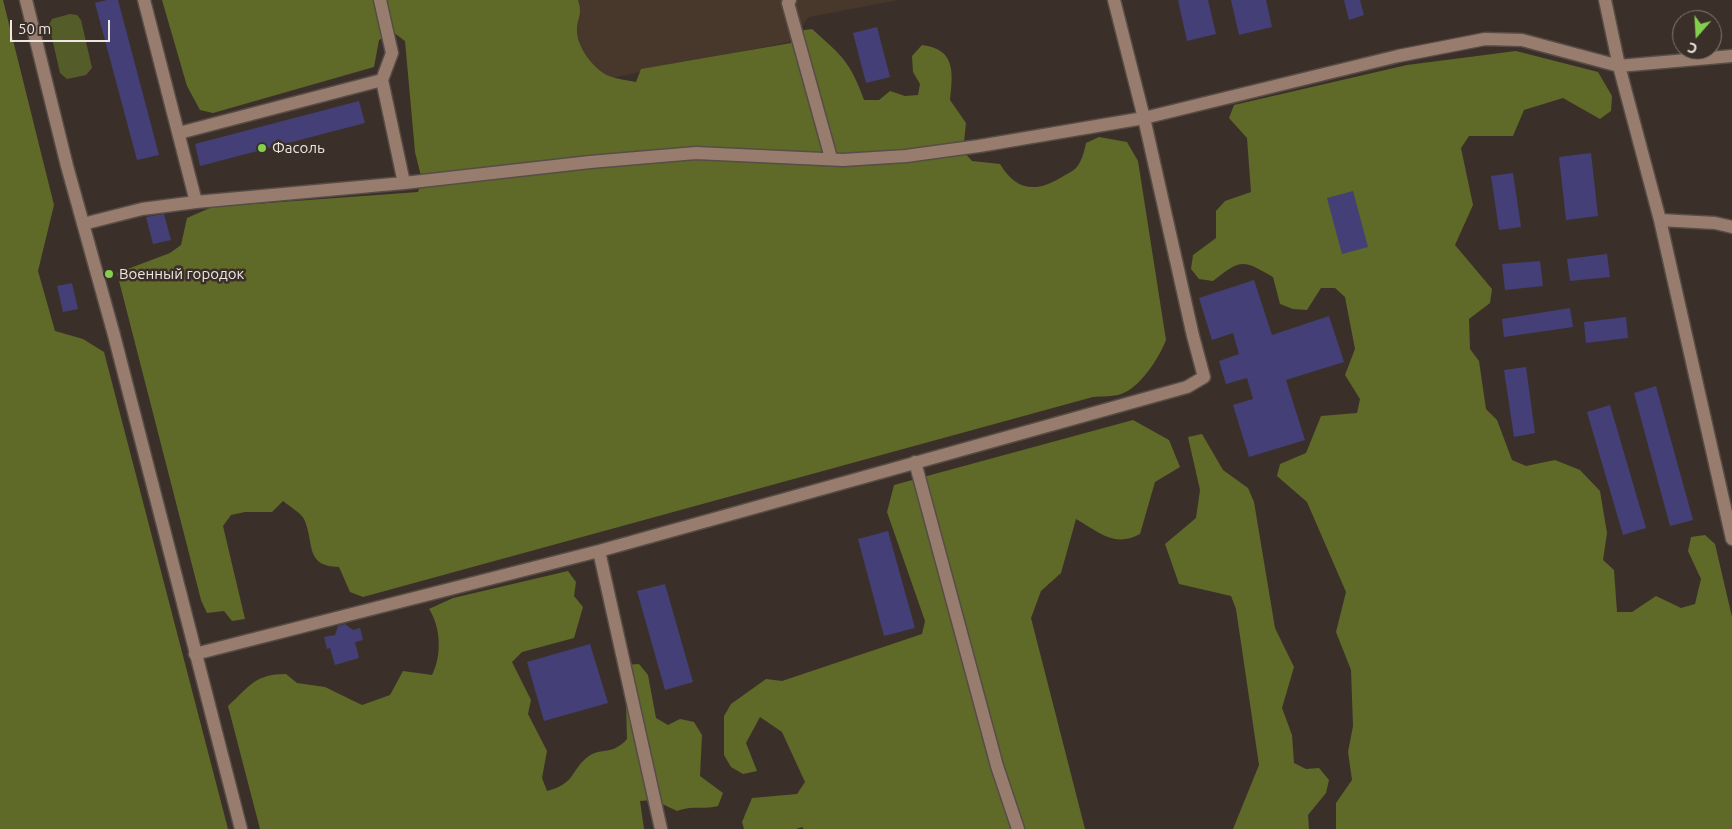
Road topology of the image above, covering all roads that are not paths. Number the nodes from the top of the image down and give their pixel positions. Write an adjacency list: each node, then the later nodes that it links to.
1 (26, 0): 16 (street)
2 (144, 0): 11 (street)
3 (380, 0): 9 (street)
4 (1114, 0): 10 (street)
5 (1605, 0): 8 (street)
6 (788, 1): 12 (street)
7 (1732, 56): 8 (street)
8 (1619, 66): 10 (street); 15 (street)
9 (382, 80): 11 (street); 13 (street)
10 (1144, 118): 12 (street); 18 (street)
11 (179, 133): 14 (street)
12 (832, 158): 13 (street)
13 (404, 183): 14 (street)
14 (196, 202): 16 (street)
15 (1660, 220): 17 (street); 19 (street)
16 (83, 224): 21 (street)
17 (1732, 227)
18 (915, 462): 20 (street); 24 (street)
19 (1732, 539)
20 (599, 551): 21 (street); 23 (street)
21 (195, 654): 22 (street)
22 (241, 829)
23 (661, 829)
24 (1018, 829)

